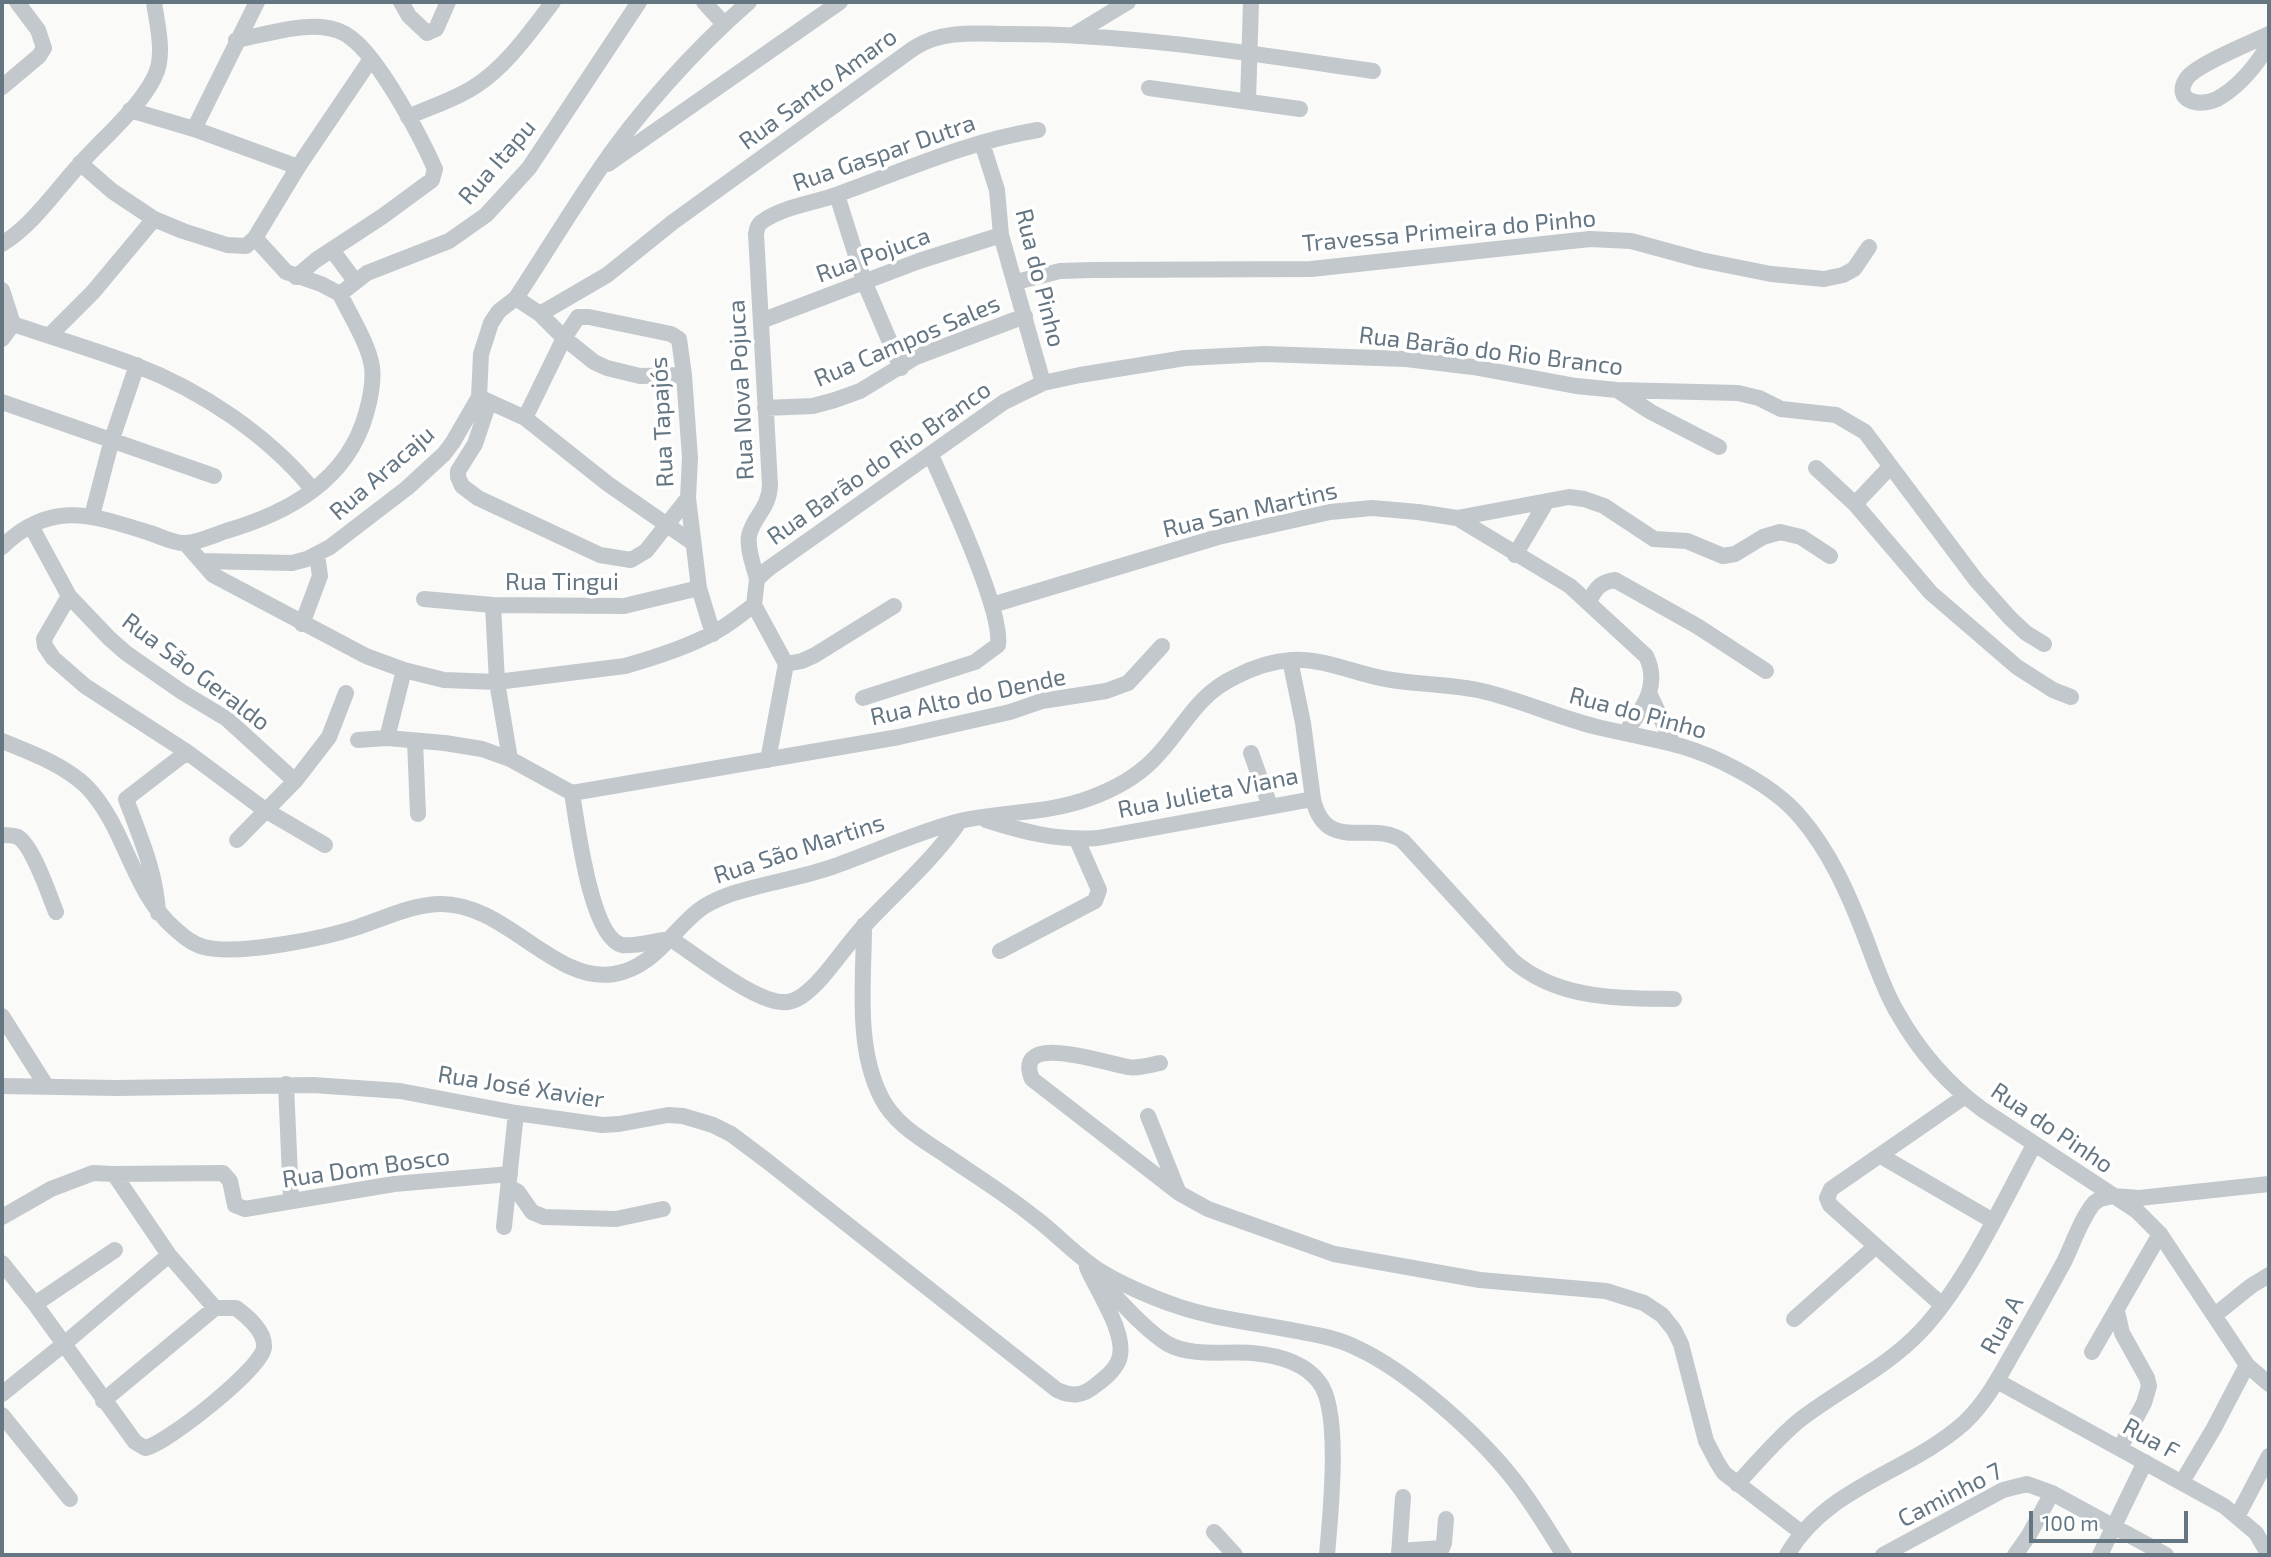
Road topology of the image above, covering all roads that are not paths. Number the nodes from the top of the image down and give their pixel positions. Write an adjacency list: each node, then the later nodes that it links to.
1 (17, 2): 21 (street)
2 (154, 2): 25 (street)
3 (257, 2): 16 (street)
4 (401, 2): 5 (street)
5 (448, 2)
6 (553, 2): 26 (street)
7 (639, 2): 42 (street, Rua Itapu)
8 (704, 2): 13 (street)
9 (749, 2): 13 (street, Rua Aracaju)
10 (841, 2): 32 (street)
11 (1128, 2): 14 (street)
12 (1251, 2): 18 (street)
13 (724, 24): 32 (street, Rua Aracaju)
14 (1075, 34): 18 (street, Rua Santo Amaro); 48 (street, Rua Santo Amaro)
15 (2269, 34): 17 (street)
16 (236, 40): 19 (street); 27 (street)
17 (2269, 44)
18 (1248, 53): 20 (street, Rua Santo Amaro); 23 (street)
19 (371, 59): 26 (street); 31 (street)
20 (1373, 71)
21 (2, 87)
22 (1150, 88): 23 (street)
23 (1248, 102): 24 (street)
24 (1300, 109)
25 (130, 110): 27 (street); 30 (street)
26 (408, 117): 40 (street)
27 (194, 129): 31 (street)
28 (1038, 131): 29 (street, Rua Gaspar Dutra)
29 (982, 143): 33 (street, Rua Gaspar Dutra); 36 (street, Rua do Pinho)
30 (80, 163): 34 (street); 38 (street)
31 (298, 167): 37 (street)
32 (597, 171): 47 (street, Rua Aracaju)
33 (837, 195): 35 (street, Rua Gaspar Dutra); 43 (street)
34 (154, 219): 37 (street); 52 (street)
35 (756, 234): 50 (street, Rua Nova Pojuca)
36 (1001, 235): 43 (street, Rua Pojuca); 44 (street, Rua do Pinho)
37 (255, 238): 41 (street)
38 (2, 244)
39 (1869, 247): 44 (street, Travessa Primeira do Pinho)
40 (332, 250): 41 (street); 42 (street)
41 (296, 277): 46 (street)
42 (355, 281): 46 (street, Rua Itapu)
43 (864, 281): 50 (street, Rua Pojuca); 56 (street)
44 (1016, 282): 49 (street, Rua do Pinho)
45 (2, 290): 51 (street)
46 (340, 294): 70 (street)
47 (516, 298): 48 (street); 60 (street, Rua Aracaju)
48 (540, 314): 53 (street)
49 (1025, 317): 56 (street, Rua Campos Sales); 58 (street, Rua do Pinho)
50 (761, 321): 62 (street, Rua Nova Pojuca)
51 (13, 324): 52 (street); 54 (street)
52 (49, 336): 55 (street)
53 (564, 338): 57 (street); 57 (street, Rua Tapajós); 63 (street, Rua Tapajós)
54 (2, 339)
55 (137, 365): 64 (street); 70 (street)
56 (901, 368): 62 (street, Rua Campos Sales)
57 (684, 374): 71 (street, Rua Tapajós)
58 (1043, 383): 59 (street, Rua Barão do Rio Branco); 66 (street, Rua Barão do Rio Branco)
59 (1618, 390): 65 (street); 67 (street, Rua Barão do Rio Branco)
60 (484, 399): 63 (street); 77 (street); 81 (street, Rua Aracaju)
61 (2, 402): 64 (street)
62 (765, 408): 85 (street, Rua Nova Pojuca)
63 (525, 418): 77 (street)
64 (112, 439): 69 (street); 74 (street)
65 (1719, 447)
66 (931, 455): 85 (street, Rua Barão do Rio Branco); 92 (street)
67 (1890, 467): 73 (street); 96 (street, Rua Barão do Rio Branco)
68 (1816, 468): 73 (street)
69 (214, 476)
70 (313, 490): 80 (street)
71 (688, 498): 77 (street); 79 (street, Rua Tapajós)
72 (1547, 501): 75 (street); 82 (street); 83 (street)
73 (1855, 504): 106 (street)
74 (92, 516): 76 (street); 80 (street)
75 (1457, 518): 82 (street, Rua San Martins); 92 (street, Rua San Martins)
76 (31, 526): 78 (street); 87 (street, Rua São Geraldo)
77 (666, 526): 79 (street)
78 (5, 538)
79 (693, 543): 86 (street, Rua Tapajós)
80 (184, 544): 84 (street)
81 (317, 555): 84 (street, Rua Aracaju); 94 (street)
82 (1516, 555): 89 (street, Rua San Martins)
83 (1830, 556)
84 (201, 561): 94 (street)
85 (757, 579): 91 (street, Rua Barão do Rio Branco)
86 (699, 588): 90 (street, Rua Tingui); 95 (street, Rua Tapajós)
87 (69, 596): 113 (street); 117 (street, Rua São Geraldo)
88 (424, 599): 90 (street, Rua Tingui)
89 (1588, 603): 101 (street); 104 (street, Rua San Martins)
90 (493, 605): 102 (street)
91 (754, 605): 95 (street); 99 (street)
92 (992, 605): 105 (street)
93 (894, 606): 99 (street)
94 (302, 624): 100 (street)
95 (713, 634): 102 (street)
96 (2044, 644)
97 (1162, 646): 116 (street, Rua Alto do Dende)
98 (1290, 660): 107 (street, Rua do Pinho); 119 (street, Rua Julieta Viana); 123 (street, Rua do Pinho)
99 (786, 664): 116 (street)
100 (404, 670): 102 (street); 108 (street)
101 (1766, 671)
102 (497, 682): 115 (street)
103 (346, 693): 117 (street)
104 (1650, 695): 107 (street); 112 (street)
105 (863, 698)
106 (2071, 698)
107 (1625, 733): 112 (street, Rua do Pinho)
108 (387, 738): 109 (street); 111 (street)
109 (358, 740)
110 (2, 741): 130 (street, Rua São Martins)
111 (415, 741): 115 (street); 122 (street)
112 (1672, 742): 140 (street, Rua do Pinho)
113 (187, 752): 121 (street); 130 (street)
114 (1251, 753): 120 (street)
115 (510, 759): 118 (street)
116 (768, 760): 118 (street, Rua Alto do Dende)
117 (295, 781): 121 (street)
118 (572, 793): 132 (street)
119 (1313, 799): 120 (street, Rua Julieta Viana); 134 (street)
120 (1270, 806): 127 (street, Rua Julieta Viana)
121 (265, 810): 126 (street); 128 (street)
122 (418, 814)
123 (977, 818): 124 (street, Rua do Pinho); 127 (street, Rua Julieta Viana)
124 (960, 821): 131 (street); 132 (street, Rua São Martins)
125 (2, 835): 129 (street)
126 (237, 840)
127 (1077, 840): 133 (street)
128 (325, 845)
129 (56, 912)
130 (158, 913): 132 (street, Rua São Martins)
131 (864, 925): 132 (street); 159 (street)
132 (671, 939)
133 (1000, 951)
134 (1674, 999)
135 (2, 1016): 139 (street)
136 (1160, 1063): 148 (street)
137 (286, 1084): 139 (street, Rua José Xavier); 141 (street, Rua José Xavier); 150 (street)
138 (2, 1086): 139 (street, Rua José Xavier)
139 (47, 1087)
140 (1964, 1097): 143 (street, Rua do Pinho); 144 (street)
141 (516, 1113): 146 (street); 159 (street, Rua José Xavier)
142 (1149, 1116): 148 (street)
143 (2034, 1145): 149 (street, Rua do Pinho); 153 (street)
144 (1881, 1156): 153 (street); 156 (street)
145 (114, 1174): 150 (street, Rua Dom Bosco); 152 (street); 158 (street)
146 (510, 1180): 150 (street, Rua Dom Bosco); 151 (street); 154 (street)
147 (2269, 1184): 149 (street)
148 (1179, 1193): 180 (street)
149 (2113, 1196): 155 (street, Rua do Pinho); 171 (street, Rua A)
150 (290, 1200)
151 (663, 1209)
152 (2, 1217)
153 (1993, 1220): 164 (street)
154 (504, 1227)
155 (2160, 1234): 165 (street); 166 (street, Rua do Pinho)
156 (1876, 1246): 164 (street); 167 (street)
157 (116, 1250): 162 (street)
158 (169, 1255): 163 (street); 168 (street)
159 (1083, 1262): 192 (street); 193 (street)
160 (2, 1263): 162 (street)
161 (2269, 1275): 166 (street)
162 (34, 1304): 168 (street)
163 (211, 1304): 174 (street); 174 (street)
164 (1942, 1305): 180 (street)
165 (2117, 1311): 169 (street); 176 (street)
166 (2215, 1315): 170 (street, Rua do Pinho)
167 (1794, 1319)
168 (64, 1344): 173 (street); 174 (street)
169 (2092, 1352)
170 (2247, 1365): 172 (street, Rua do Pinho); 179 (street)
171 (1997, 1381): 176 (street, Rua F); 189 (street, Rua A)
172 (2269, 1384)
173 (2, 1394)
174 (103, 1401)
175 (2, 1415): 183 (street)
176 (2120, 1448): 178 (street, Rua F)
177 (2269, 1456): 184 (street)
178 (2145, 1462): 179 (street, Rua F); 186 (street)
179 (2182, 1482): 184 (street, Rua F)
180 (1737, 1483): 189 (street)
181 (2052, 1493): 186 (street, Caminho 7); 195 (street, Caminho 7); 196 (street)
182 (1403, 1497): 190 (street)
183 (70, 1499)
184 (2238, 1515): 187 (street, Rua F)
185 (1446, 1519): 190 (street)
186 (2114, 1527): 197 (street); 198 (street, Caminho 7)
187 (2263, 1530): 199 (street, Rua F)
188 (1214, 1532): 191 (street)
189 (1802, 1533): 194 (street, Rua A)
190 (1399, 1553)
191 (1235, 1555)
192 (1327, 1555)
193 (1564, 1555)
194 (1787, 1555)
195 (1883, 1555)
196 (2015, 1555)
197 (2100, 1555)
198 (2166, 1555)
199 (2269, 1555)

